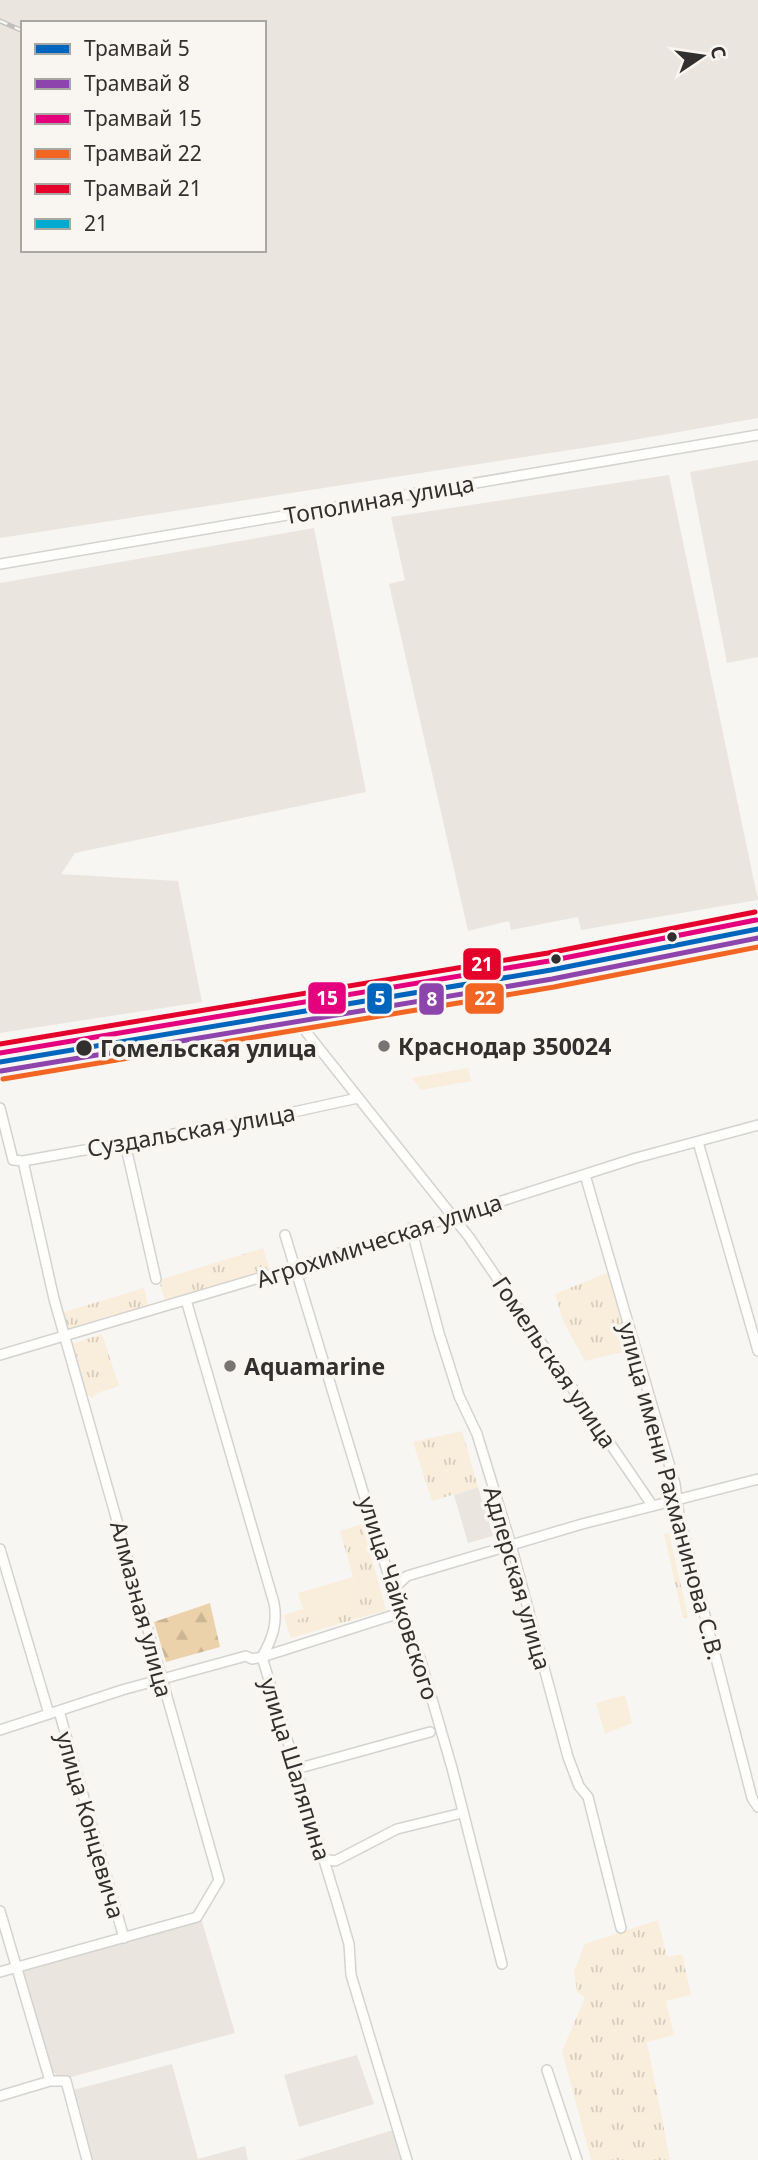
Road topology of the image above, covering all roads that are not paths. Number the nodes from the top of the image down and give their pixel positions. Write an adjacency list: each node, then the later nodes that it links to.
1 (758, 435): 2 (street, Тополиная улица)
2 (0, 564)
3 (758, 921): 6 (street)
4 (758, 943): 5 (street)
5 (299, 1023): 7 (street); 8 (street, Гомельская улица)
6 (0, 1053)
7 (0, 1074)
8 (358, 1098): 12 (street, Суздальская улица); 15 (street, Гомельская улица)
9 (0, 1108): 13 (street, Алмазная улица)
10 (758, 1125): 11 (street, Агрохимическая улица)
11 (698, 1142): 14 (street, Агрохимическая улица); 22 (street)
12 (125, 1143): 13 (street, Суздальская улица); 19 (street)
13 (23, 1161): 21 (street, Алмазная улица)
14 (585, 1175): 15 (street, Агрохимическая улица); 25 (street, улица имени Рахманинова С.В.)
15 (453, 1215): 16 (street, Агрохимическая улица); 26 (street, Гомельская улица)
16 (411, 1228): 18 (street, Агрохимическая улица); 27 (street, Адлерская улица)
17 (285, 1234): 18 (street, улица Чайковского)
18 (296, 1268): 20 (street, Агрохимическая улица); 29 (street, улица Чайковского)
19 (156, 1279)
20 (186, 1300): 21 (street, Агрохимическая улица); 31 (street, улица Шаляпина)
21 (65, 1338): 23 (street, Агрохимическая улица); 32 (street, Алмазная улица)
22 (758, 1351)
23 (0, 1355)
24 (758, 1479): 25 (street)
25 (678, 1498): 26 (street); 37 (street, улица имени Рахманинова С.В.)
26 (652, 1505): 27 (street)
27 (510, 1545): 29 (street); 41 (street, Адлерская улица)
28 (0, 1549): 33 (street, улица Концевича)
29 (394, 1588): 30 (street, улица Чайковского)
30 (400, 1614): 31 (street); 38 (street, улица Чайковского)
31 (262, 1657): 32 (street); 36 (street, улица Шаляпина)
32 (160, 1681): 33 (street); 42 (street, Алмазная улица)
33 (54, 1712): 34 (street); 42 (street, улица Концевича)
34 (0, 1730)
35 (430, 1732): 36 (street)
36 (296, 1769): 39 (street, улица Шаляпина)
37 (758, 1807)
38 (462, 1812): 39 (street); 43 (street, улица Чайковского)
39 (323, 1859): 50 (street, улица Шаляпина)
40 (0, 1910): 44 (street)
41 (621, 1928)
42 (124, 1938): 44 (street)
43 (502, 1964)
44 (15, 1968): 45 (street); 47 (street)
45 (0, 1972)
46 (547, 2070): 51 (street)
47 (50, 2081): 48 (street); 49 (street)
48 (0, 2096)
49 (87, 2160)
50 (407, 2160)
51 (577, 2160)

